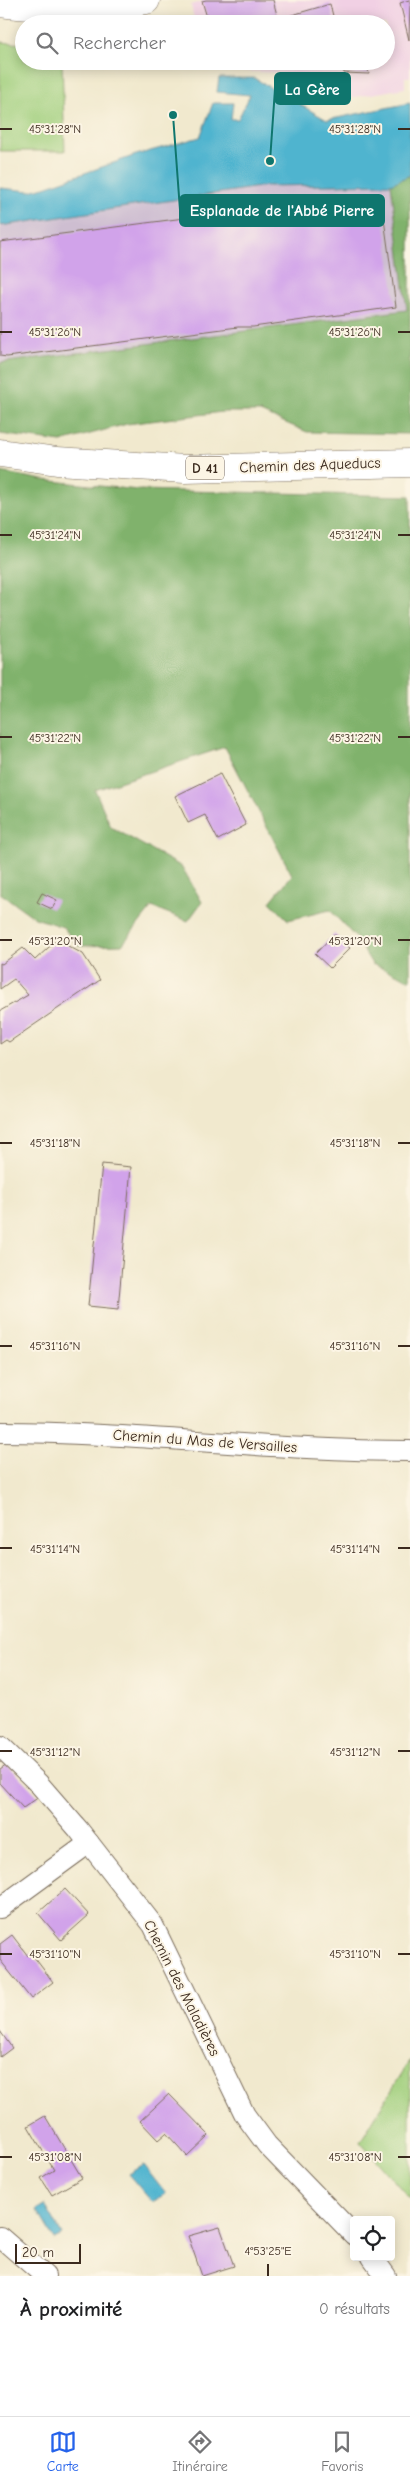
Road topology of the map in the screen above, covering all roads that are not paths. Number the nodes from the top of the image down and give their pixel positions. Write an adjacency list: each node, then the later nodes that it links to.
1 (146, 0): 2 (main road)
2 (0, 2)
3 (0, 453): 4 (main road, Chemin des Aqueducs / D 41)
4 (410, 463)
5 (0, 1432): 6 (street, Chemin du Mas de Versailles)
6 (410, 1451)
7 (0, 1746): 8 (street, Chemin des Maladières)
8 (89, 1842): 9 (street); 10 (street, Chemin des Maladières)
9 (0, 1908)
10 (350, 2231)
11 (0, 2237): 13 (street)
12 (375, 2261): 14 (street)
13 (46, 2276)
14 (386, 2276)

